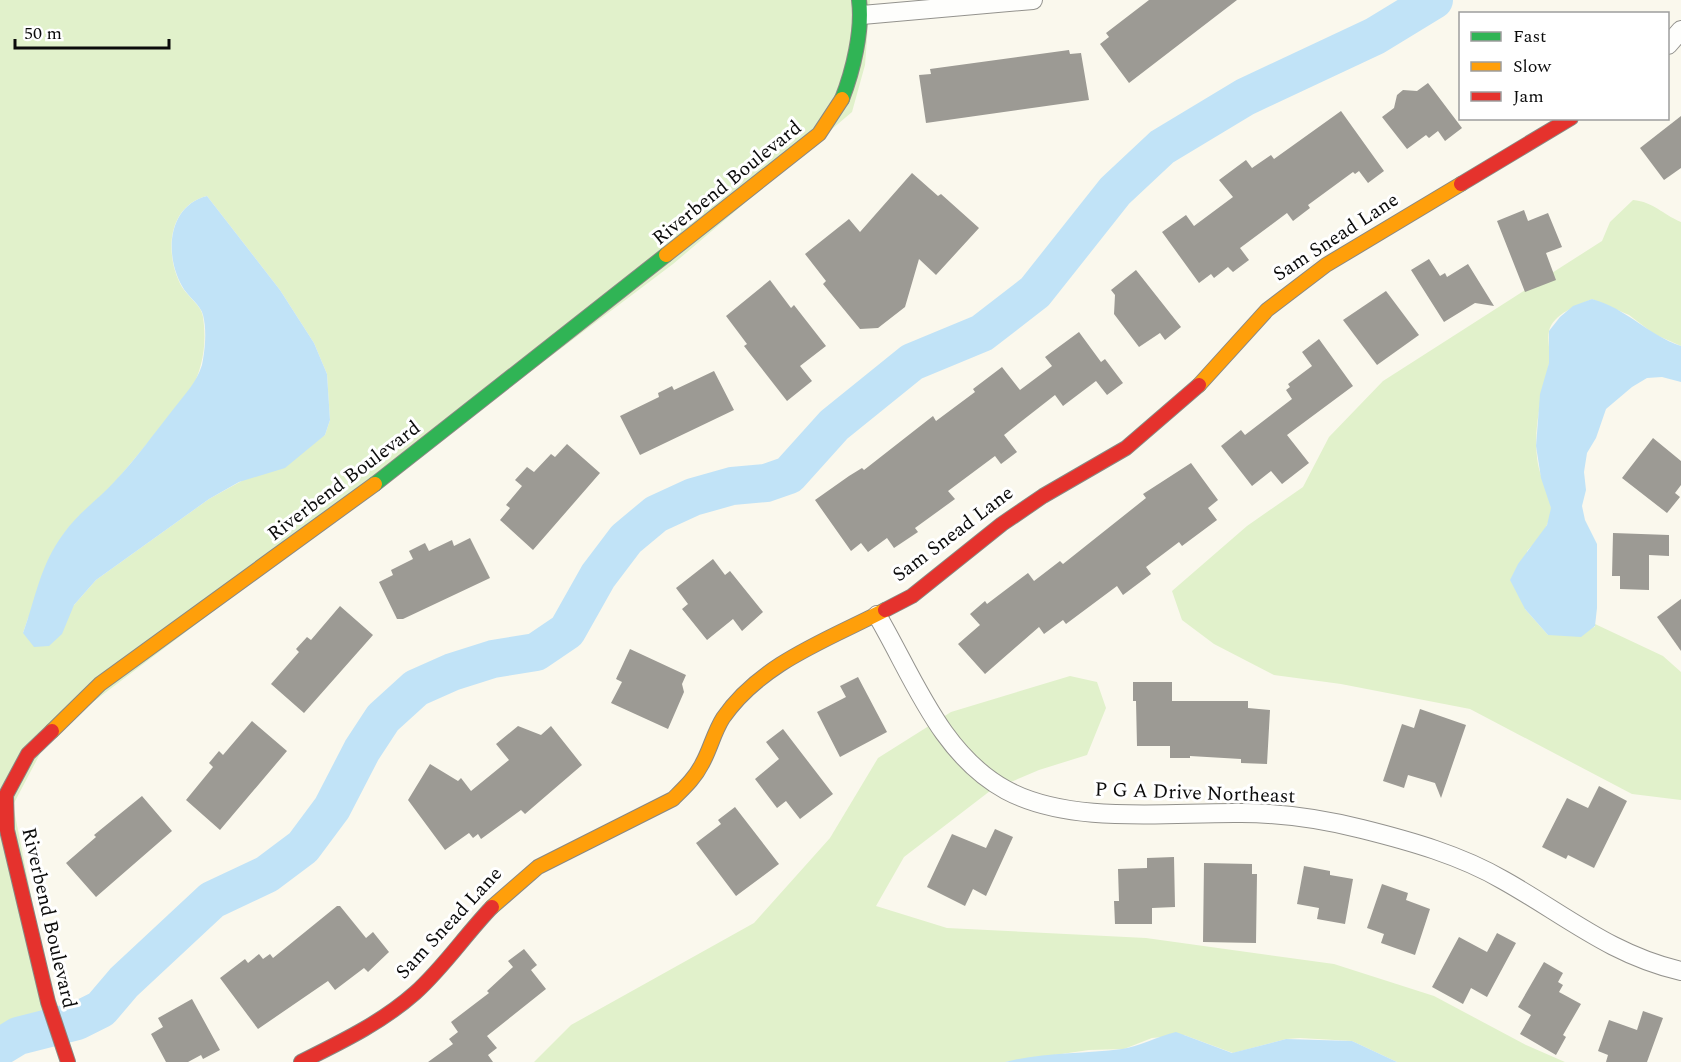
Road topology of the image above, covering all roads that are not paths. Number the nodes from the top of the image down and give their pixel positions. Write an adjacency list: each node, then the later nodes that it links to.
1 (1033, 0): 2 (street)
2 (860, 7): 7 (street, Riverbend Boulevard)
3 (1681, 30): 4 (street)
4 (1669, 44)
5 (1568, 120): 6 (street, Sam Snead Lane)
6 (877, 615): 8 (street, P G A Drive Northeast); 10 (street, Sam Snead Lane)
7 (4, 830): 9 (street, Riverbend Boulevard)
8 (1681, 971)
9 (66, 1059)
10 (301, 1062)

